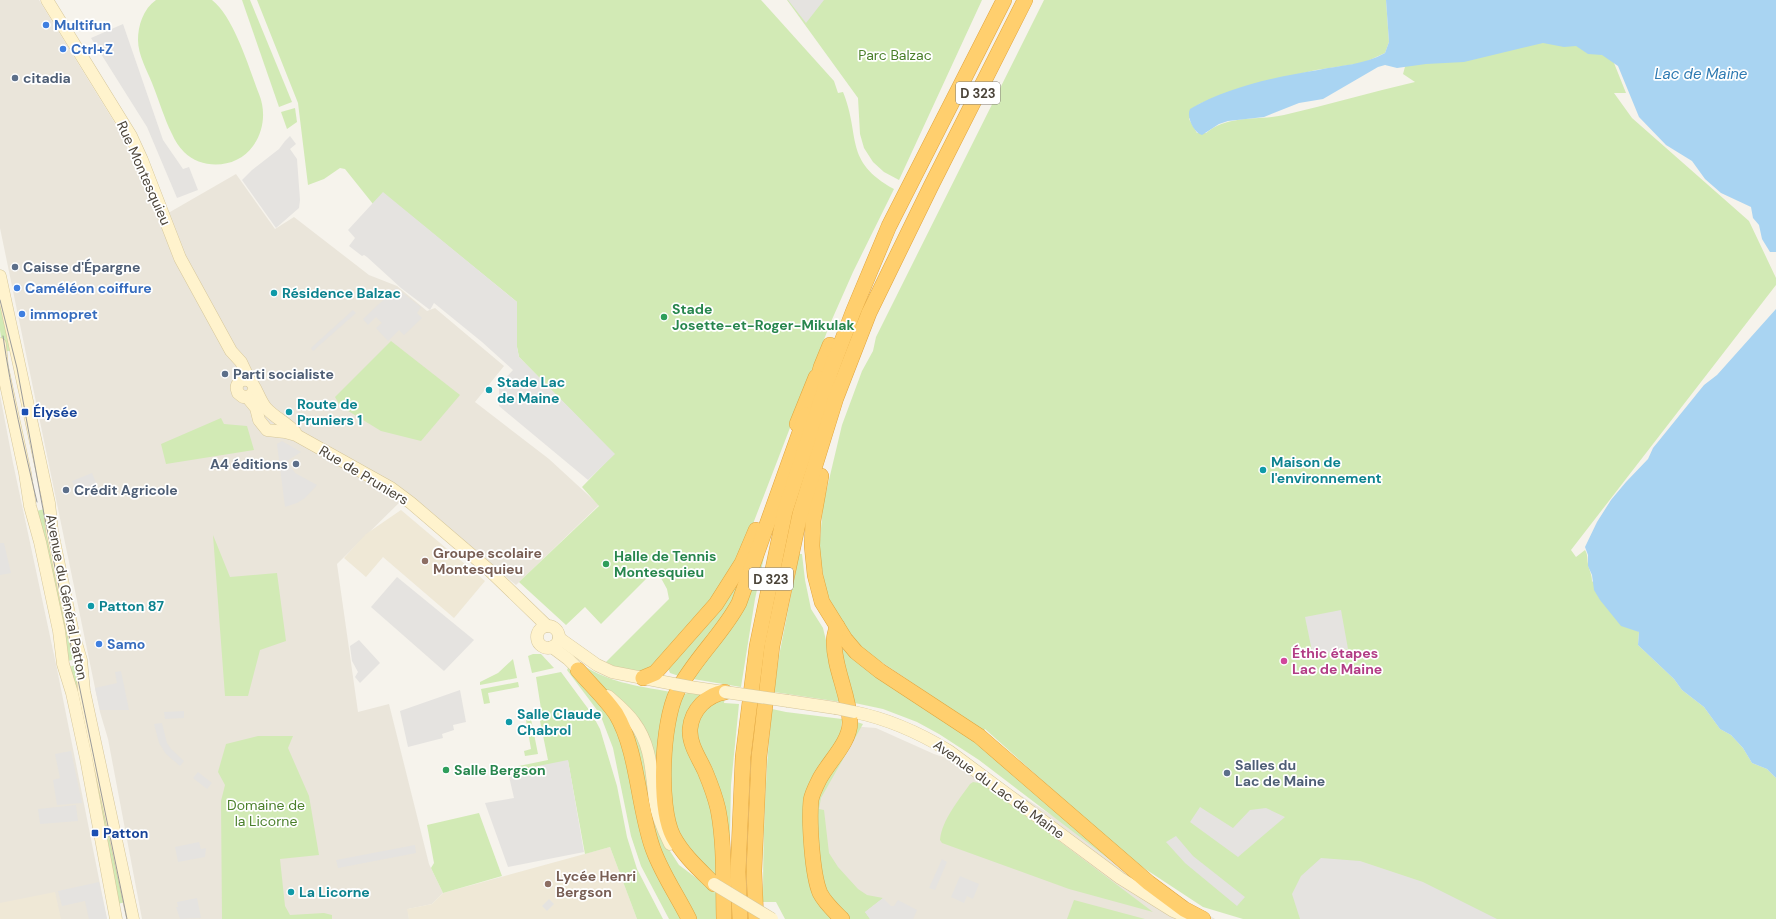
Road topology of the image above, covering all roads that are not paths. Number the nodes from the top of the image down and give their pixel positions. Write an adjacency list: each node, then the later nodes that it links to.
1 (46, 0): 9 (street, Rue Montesquieu)
2 (1004, 0): 4 (highway, D 323)
3 (1025, 0): 5 (highway, D 323)
4 (890, 226): 8 (highway); 21 (highway, D 323)
5 (889, 274): 10 (highway); 22 (highway, D 323)
6 (0, 276): 18 (street, Avenue du Général Patton)
7 (0, 344): 17 (street, Avenue du Général Patton)
8 (821, 368): 14 (highway); 16 (highway)
9 (272, 423): 11 (street, Rue de Pruniers)
10 (837, 626): 24 (highway); 26 (highway)
11 (544, 627): 12 (street); 12 (street)
12 (555, 642): 13 (street); 14 (street, Avenue du Lac de Maine)
13 (578, 670): 16 (street); 19 (highway)
14 (643, 678): 15 (street, Avenue du Lac de Maine, bridge)
15 (725, 692): 20 (highway); 25 (street, Avenue du Lac de Maine, bridge)
16 (714, 884): 23 (street, bridge)
17 (116, 919)
18 (133, 919)
19 (689, 919)
20 (724, 919)
21 (740, 919)
22 (756, 919)
23 (772, 919)
24 (842, 919)
25 (1193, 919)
26 (1203, 919)

